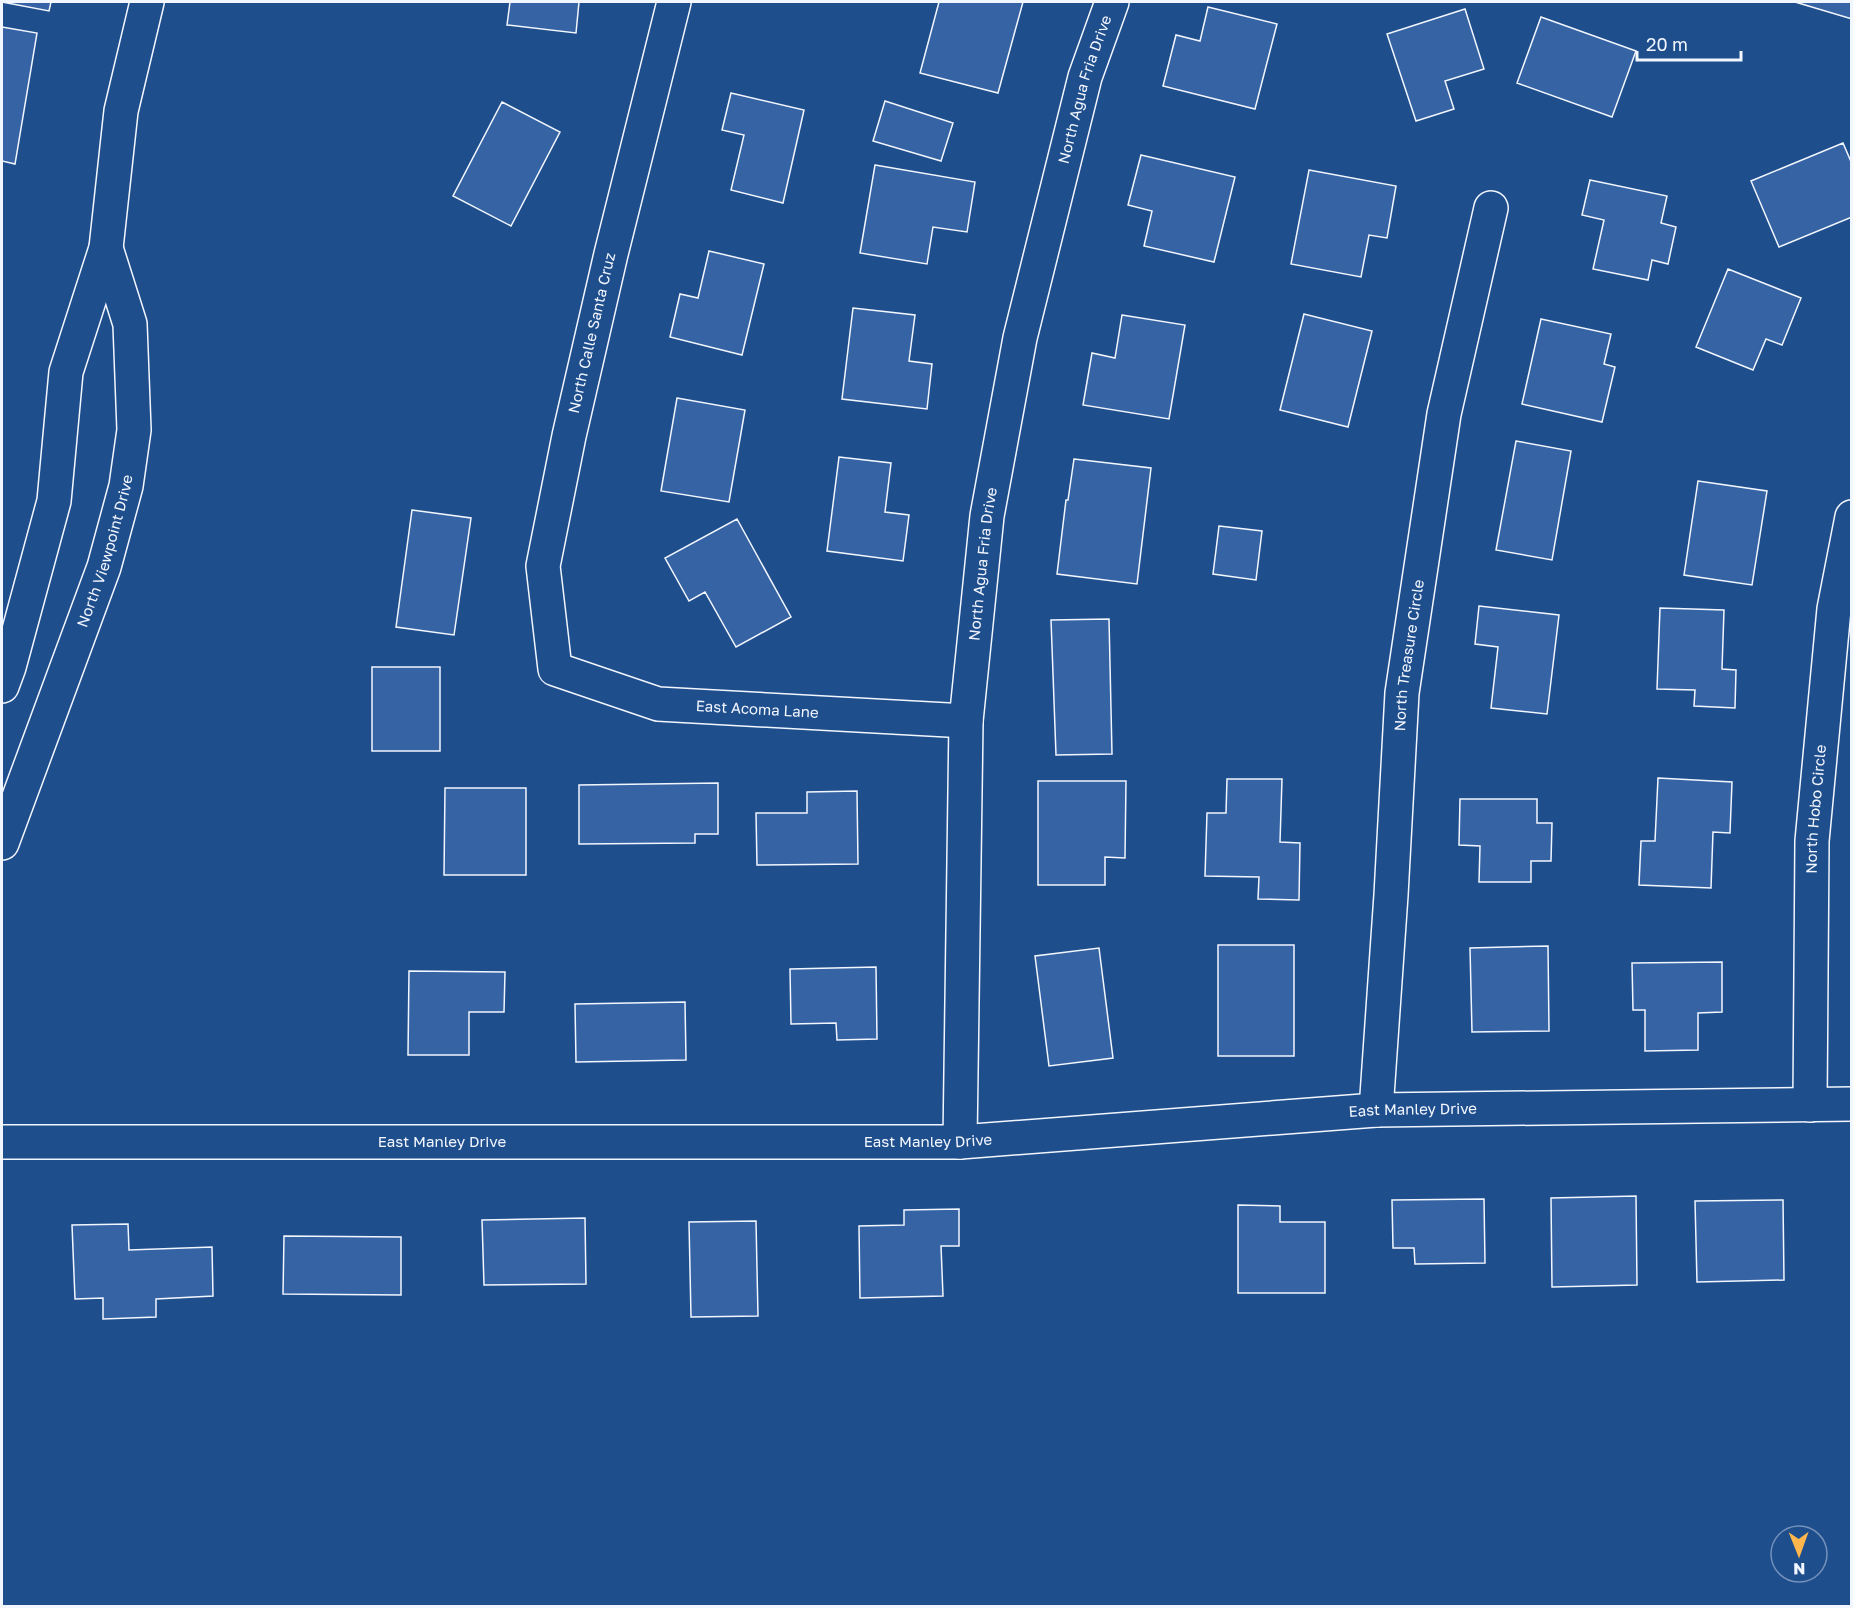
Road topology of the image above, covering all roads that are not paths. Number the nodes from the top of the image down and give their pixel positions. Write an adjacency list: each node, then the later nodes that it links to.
1 (147, 2): 5 (street, North Viewpoint Drive)
2 (674, 2): 7 (street, North Calle Santa Cruz)
3 (1112, 2): 9 (street, North Agua Fria Drive)
4 (1491, 208): 13 (street, North Treasure Circle)
5 (106, 248): 8 (street, North Viewpoint Drive); 10 (street, North Viewpoint Drive)
6 (1851, 518): 12 (street, North Hobo Circle)
7 (555, 669): 9 (street, East Acoma Lane)
8 (2, 686)
9 (966, 721): 15 (street, North Agua Fria Drive)
10 (2, 843)
11 (1851, 1104): 12 (street, East Manley Drive)
12 (1810, 1105): 13 (street, East Manley Drive)
13 (1376, 1110): 15 (street, East Manley Drive)
14 (2, 1142): 15 (street, East Manley Drive)
15 (960, 1142)

